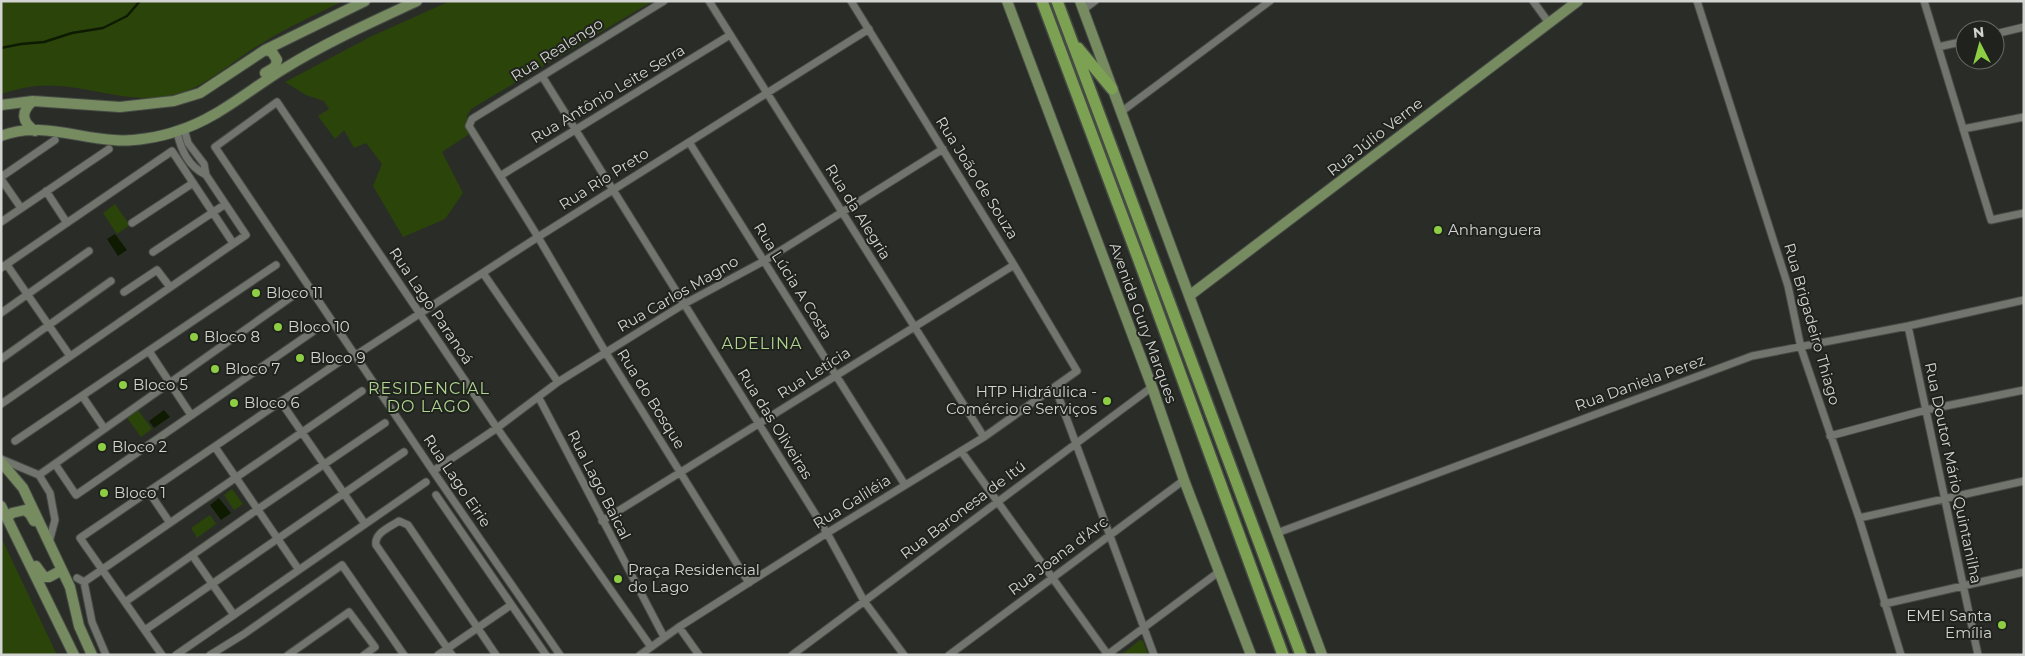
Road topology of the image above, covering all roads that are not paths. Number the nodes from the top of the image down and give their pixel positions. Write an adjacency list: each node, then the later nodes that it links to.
1 (365, 1): 24 (main road)
2 (417, 1): 26 (main road)
3 (664, 1): 25 (street, Rua Realengo)
4 (709, 1): 20 (street, Rua da Alegria)
5 (852, 1): 18 (street, Rua João de Souza)
6 (1007, 1): 92 (main road, Avenida Gury Marques)
7 (1042, 1): 187 (main road, Avenida Gury Marques)
8 (1057, 1): 21 (main road, Avenida Gury Marques)
9 (1095, 1): 15 (street)
10 (1270, 1): 32 (street)
11 (1533, 1): 16 (street)
12 (1578, 1): 16 (main road, Rua Júlio Verne)
13 (1697, 1): 80 (street, Rua Brigadeiro Thiago)
14 (1924, 1): 23 (street)
15 (1081, 6): 27 (main road)
16 (1549, 23): 71 (main road, Rua Júlio Verne)
17 (2024, 27): 19 (street)
18 (869, 29): 28 (street, Rua Rio Preto); 43 (street, Rua João de Souza)
19 (2005, 32)
20 (730, 35): 28 (street, Rua da Alegria); 37 (street, Rua Antônio Leite Serra)
21 (1072, 42): 27 (main road); 188 (main road, Avenida Gury Marques)
22 (1955, 43): 23 (street)
23 (1938, 47): 35 (street)
24 (265, 50): 26 (main road); 29 (main road)
25 (542, 76): 34 (street, Rua Realengo); 37 (street, Rua das Oliveiras)
26 (254, 88): 36 (main road)
27 (1112, 89): 32 (main road)
28 (767, 93): 41 (street, Rua Rio Preto); 51 (street, Rua da Alegria)
29 (33, 102): 31 (main road); 38 (main road)
30 (277, 102): 75 (street, Rua Lago Paranoá); 84 (street, Rua Lago Eirie)
31 (1, 104)
32 (1121, 112): 71 (main road)
33 (2024, 117): 35 (street)
34 (469, 126): 44 (street, Rua do Bosque)
35 (1963, 129): 53 (street)
36 (180, 130): 38 (main road); 49 (street)
37 (576, 130): 44 (street, Rua Antônio Leite Serra); 47 (street, Rua das Oliveiras)
38 (35, 131): 39 (main road)
39 (1, 136)
40 (55, 140): 45 (street)
41 (689, 142): 47 (street, Rua Rio Preto); 61 (street, Rua Lúcia A Costa)
42 (109, 149): 48 (street)
43 (943, 149): 51 (street, Rua Carlos Magno); 63 (street, Rua João de Souza)
44 (500, 176): 57 (street, Rua do Bosque)
45 (1, 178): 50 (street)
46 (193, 183): 52 (street); 55 (street); 56 (street)
47 (613, 190): 57 (street, Rua Rio Preto); 73 (street, Rua das Oliveiras)
48 (46, 191): 50 (street); 56 (street)
49 (224, 205): 52 (street); 58 (street)
50 (21, 208): 54 (street)
51 (841, 212): 61 (street, Rua Carlos Magno); 78 (street, Rua da Alegria)
52 (212, 213): 58 (street); 60 (street)
53 (2024, 213)
54 (1, 222)
55 (132, 222)
56 (67, 223): 64 (street)
57 (538, 237): 65 (street, Rua Rio Preto); 82 (street, Rua do Bosque)
58 (234, 243): 67 (street)
59 (89, 251): 70 (street)
60 (153, 252)
61 (764, 261): 73 (street, Rua Carlos Magno); 88 (street, Rua Lúcia A Costa)
62 (276, 265): 81 (street)
63 (1014, 265): 78 (street, Rua Letícia); 87 (street, Rua João de Souza)
64 (4, 266): 70 (street)
65 (483, 273): 75 (street, Rua Rio Preto); 89 (street)
66 (111, 281): 76 (street)
67 (170, 287): 68 (street); 83 (street)
68 (124, 292)
69 (297, 293): 90 (street)
70 (28, 294): 74 (street); 76 (street)
71 (1189, 296): 138 (main road)
72 (2024, 300): 77 (street, Rua Daniela Perez)
73 (684, 304): 82 (street, Rua Carlos Magno); 102 (street, Rua das Oliveiras)
74 (1, 313)
75 (420, 314): 84 (street, Rua Rio Preto); 104 (street, Rua Lago Paranoá)
76 (49, 325): 83 (street); 85 (street)
77 (1908, 326): 80 (street, Rua Daniela Perez); 99 (street, Rua Doutor Mário Quintanilha)
78 (914, 327): 88 (street, Rua Letícia); 107 (street, Rua da Alegria)
79 (318, 328): 100 (street)
80 (1801, 348): 106 (street, Rua Brigadeiro Thiago); 138 (street, Rua Daniela Perez)
81 (149, 351): 90 (street); 95 (street)
82 (606, 352): 89 (street, Rua Carlos Magno); 117 (street, Rua do Bosque)
83 (70, 356): 98 (street)
84 (356, 356): 116 (street, Rua Lago Eirie)
85 (1, 359)
86 (339, 362): 97 (street)
87 (1077, 371): 91 (street, Rua Galiléia)
88 (836, 376): 102 (street, Rua Letícia); 123 (street, Rua Lúcia A Costa)
89 (558, 382): 96 (street, Rua Carlos Magno)
90 (170, 383): 100 (street); 103 (street)
91 (1055, 387): 107 (street, Rua Galiléia); 109 (street)
92 (1152, 387): 109 (street, Rua Baronesa de Itú); 120 (main road, Avenida Gury Marques)
93 (2024, 390): 99 (street)
94 (362, 391): 105 (street)
95 (82, 397): 103 (street); 108 (street)
96 (539, 398): 104 (street, Rua Carlos Magno); 133 (street, Rua Lago Baical)
97 (281, 402): 105 (street); 110 (street)
98 (1, 404)
99 (1926, 410): 106 (street); 127 (street, Rua Doutor Mário Quintanilha)
100 (190, 416): 114 (street)
101 (384, 424): 115 (street)
102 (758, 424): 117 (street, Rua Letícia); 137 (street, Rua das Oliveiras)
103 (104, 428): 114 (street)
104 (497, 428): 116 (street, Rua Carlos Magno); 163 (street, Rua Lago Paranoá)
105 (302, 432): 115 (street); 119 (street)
106 (1830, 436): 132 (street, Rua Brigadeiro Thiago)
107 (984, 437): 111 (street, Rua Galiléia)
108 (16, 441)
109 (1075, 444): 128 (street, Rua Baronesa de Itú); 139 (street)
110 (214, 447): 119 (street); 124 (street)
111 (961, 451): 123 (street, Rua Galiléia); 128 (street)
112 (404, 452): 125 (street)
113 (1, 460): 118 (street); 141 (main road)
114 (55, 464): 118 (street)
115 (324, 464): 125 (street); 130 (street)
116 (433, 471): 179 (street, Rua Lago Eirie)
117 (681, 472): 133 (street, Rua Letícia); 150 (street, Rua do Bosque)
118 (39, 475): 141 (street)
119 (236, 477): 130 (street); 134 (street)
120 (1184, 480): 139 (street, Rua Joana d'Arc); 146 (main road, Avenida Gury Marques)
121 (2024, 481): 127 (street)
122 (426, 482): 135 (street)
123 (905, 485): 137 (street, Rua Galiléia)
124 (149, 492): 134 (street); 143 (street)
125 (344, 493): 135 (street); 140 (street)
126 (436, 495): 156 (street)
127 (1945, 500): 132 (street); 152 (street, Rua Doutor Mário Quintanilha)
128 (997, 502): 148 (street); 153 (street, Rua Baronesa de Itú)
129 (1, 506): 131 (main road)
130 (258, 509): 140 (street); 142 (street)
131 (7, 518): 136 (main road); 141 (main road)
132 (1858, 518): 155 (street, Rua Brigadeiro Thiago)
133 (602, 521): 162 (street, Rua Lago Baical)
134 (170, 523): 143 (street)
135 (365, 524): 145 (street)
136 (12, 528): 144 (main road); 166 (main road)
137 (827, 532): 150 (street, Rua Galiléia); 153 (street, Rua das Oliveiras)
138 (1277, 533): 189 (main road)
139 (1110, 535): 148 (street, Rua Joana d'Arc); 159 (street)
140 (278, 538): 145 (street); 151 (street)
141 (49, 542): 144 (main road)
142 (192, 555): 151 (street); 154 (street)
143 (101, 568): 149 (street); 154 (street)
144 (62, 570): 149 (main road)
145 (299, 570): 157 (street)
146 (1220, 571): 159 (street); 186 (main road, Avenida Gury Marques)
147 (2024, 572): 152 (street)
148 (1052, 578): 165 (street); 184 (street, Rua Joana d'Arc)
149 (76, 580): 167 (main road); 168 (street)
150 (750, 583): 158 (street, Rua Galiléia)
151 (212, 584): 157 (street); 161 (street)
152 (1963, 586): 155 (street); 191 (street, Rua Doutor Mário Quintanilha)
153 (864, 601): 182 (street, Rua Baronesa de Itú); 183 (street, Rua das Oliveiras)
154 (125, 602): 161 (street)
155 (1884, 604): 190 (street, Rua Brigadeiro Thiago)
156 (511, 605): 160 (street); 178 (street)
157 (234, 615): 170 (street)
158 (679, 627): 162 (street, Rua Galiléia); 181 (street)
159 (1144, 627): 165 (street); 185 (street)
160 (478, 628): 164 (street); 164 (street); 177 (street)
161 (145, 630): 169 (street)
162 (664, 638): 163 (street, Rua Galiléia)
163 (651, 647): 180 (street, Rua Galiléia)
164 (447, 648): 175 (street); 176 (street)
165 (1108, 654)
166 (74, 655)
167 (92, 655)
168 (106, 655)
169 (162, 655)
170 (176, 655)
171 (210, 655): 174 (street)
172 (288, 655): 173 (street)
173 (364, 655)
174 (404, 655)
175 (438, 655)
176 (452, 655)
177 (496, 655)
178 (546, 655)
179 (560, 655)
180 (640, 655)
181 (699, 655)
182 (792, 655)
183 (904, 655)
184 (949, 655)
185 (1154, 655)
186 (1251, 655)
187 (1283, 655)
188 (1301, 655)
189 (1322, 655)
190 (1901, 655)
191 (1978, 655)

